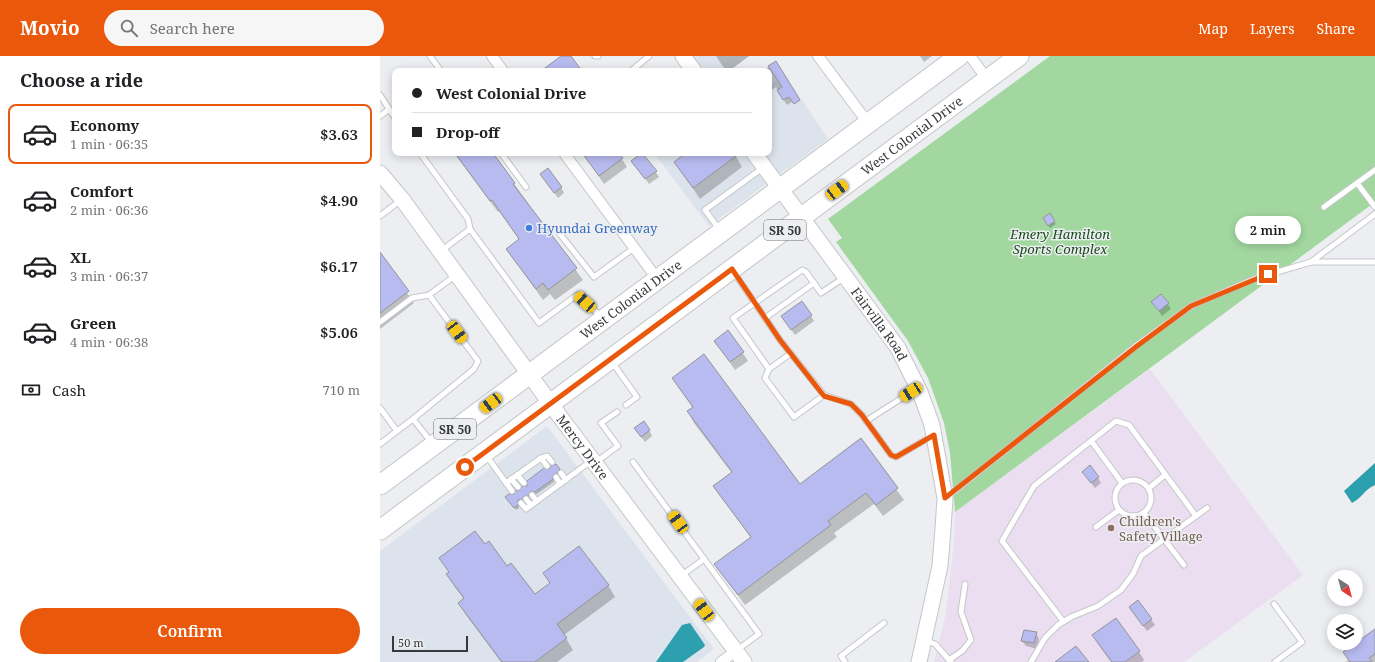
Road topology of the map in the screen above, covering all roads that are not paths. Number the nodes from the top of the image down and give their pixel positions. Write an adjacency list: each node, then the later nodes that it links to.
1 (430, 56): 9 (lane)
2 (492, 56): 10 (street)
3 (649, 56): 11 (lane)
4 (683, 56): 12 (street)
5 (818, 56): 17 (street)
6 (959, 56): 17 (highway, West Colonial Drive / SR 50)
7 (970, 56): 13 (street)
8 (1019, 56): 13 (highway, West Colonial Drive / SR 50)
9 (439, 68)
10 (501, 68)
11 (635, 68)
12 (692, 68)
13 (987, 79): 33 (highway, West Colonial Drive / SR 50)
14 (380, 95): 15 (lane)
15 (392, 111): 16 (lane)
16 (380, 116)
17 (868, 123): 27 (highway, West Colonial Drive / SR 50)
18 (422, 156): 34 (lane)
19 (503, 156): 26 (lane)
20 (566, 156): 37 (street)
21 (756, 156): 22 (street, Fairvilla Road)
22 (764, 167): 27 (street, Fairvilla Road); 35 (lane)
23 (1375, 170): 25 (lane)
24 (380, 173): 28 (street, Mercy Drive)
25 (1357, 183): 29 (lane); 30 (lane)
26 (526, 187)
27 (780, 188): 33 (street, Fairvilla Road); 35 (highway, West Colonial Drive / SR 50)
28 (402, 199): 32 (lane); 38 (street, Mercy Drive)
29 (1324, 207)
30 (1375, 207)
31 (1375, 214): 39 (lane)
32 (380, 216)
33 (802, 217): 41 (highway, West Colonial Drive / SR 50); 43 (street, Fairvilla Road)
34 (470, 229): 38 (lane); 49 (lane)
35 (721, 232): 44 (highway, West Colonial Drive / SR 50)
36 (560, 234): 37 (lane)
37 (634, 248): 44 (street)
38 (440, 251): 42 (street, Mercy Drive)
39 (1311, 262): 40 (lane); 89 (lane)
40 (1375, 262)
41 (732, 269): 47 (lane); 52 (highway, West Colonial Drive / SR 50)
42 (457, 274): 46 (lane); 54 (street, Mercy Drive)
43 (846, 276): 45 (lane); 55 (street, Fairvilla Road)
44 (658, 280): 49 (highway, West Colonial Drive / SR 50)
45 (814, 283): 47 (lane); 48 (lane)
46 (429, 295): 50 (lane); 61 (lane)
47 (755, 302): 48 (lane); 53 (lane)
48 (765, 318): 51 (lane)
49 (604, 319): 54 (highway, West Colonial Drive / SR 50)
50 (380, 322)
51 (790, 354): 53 (lane); 56 (lane)
52 (610, 360): 57 (highway, West Colonial Drive / SR 50); 58 (lane)
53 (769, 369): 56 (lane)
54 (530, 374): 57 (street, Mercy Drive); 67 (highway, West Colonial Drive / SR 50)
55 (918, 388): 62 (lane); 64 (street, Fairvilla Road)
56 (824, 396): 62 (lane)
57 (551, 403): 68 (highway, West Colonial Drive / SR 50); 70 (street, Mercy Drive)
58 (626, 405)
59 (380, 408): 63 (lane)
60 (617, 412): 70 (lane)
61 (413, 419): 63 (lane); 67 (lane)
62 (866, 421): 64 (lane)
63 (397, 431): 66 (lane)
64 (934, 435): 89 (street, Fairvilla Road)
65 (1092, 442): 76 (lane); 82 (lane); 106 (lane)
66 (380, 444)
67 (433, 445): 84 (highway, West Colonial Drive / SR 50)
68 (484, 453): 80 (lane); 99 (highway, West Colonial Drive / SR 50)
69 (541, 458): 71 (lane); 73 (lane); 75 (lane)
70 (594, 461): 79 (lane); 103 (street, Mercy Drive)
71 (552, 462)
72 (633, 462): 101 (lane)
73 (547, 466)
74 (561, 473): 79 (lane)
75 (517, 475): 78 (lane); 81 (lane)
76 (1165, 475): 86 (lane); 97 (lane)
77 (556, 477): 83 (lane)
78 (511, 479): 80 (lane); 85 (lane)
79 (566, 480): 83 (lane)
80 (506, 483): 87 (lane)
81 (524, 483)
82 (1122, 483): 86 (lane); 95 (lane)
83 (560, 484): 91 (lane)
84 (380, 485)
85 (518, 487)
86 (1149, 488): 96 (lane)
87 (512, 491)
88 (532, 495): 91 (lane)
89 (945, 498): 108 (street, Fairvilla Road)
90 (526, 499): 93 (lane)
91 (536, 501): 93 (lane)
92 (521, 503): 93 (lane)
93 (531, 505)
94 (1207, 508): 97 (lane)
95 (1119, 510): 96 (lane); 98 (lane)
96 (1144, 513): 100 (lane)
97 (1196, 516): 100 (lane)
98 (1096, 527)
99 (380, 530)
100 (1164, 539): 102 (lane); 106 (lane)
101 (704, 559): 103 (lane); 109 (lane)
102 (1184, 565)
103 (680, 577): 109 (street, Mercy Drive)
104 (965, 584): 110 (lane)
105 (1274, 604): 115 (lane)
106 (1063, 621): 114 (lane)
107 (884, 623): 112 (lane)
108 (923, 640): 110 (lane); 113 (street, Fairvilla Road)
109 (740, 657): 111 (street)
110 (950, 661)
111 (721, 662)
112 (845, 662)
113 (919, 662)
114 (1031, 662)
115 (1275, 662)

